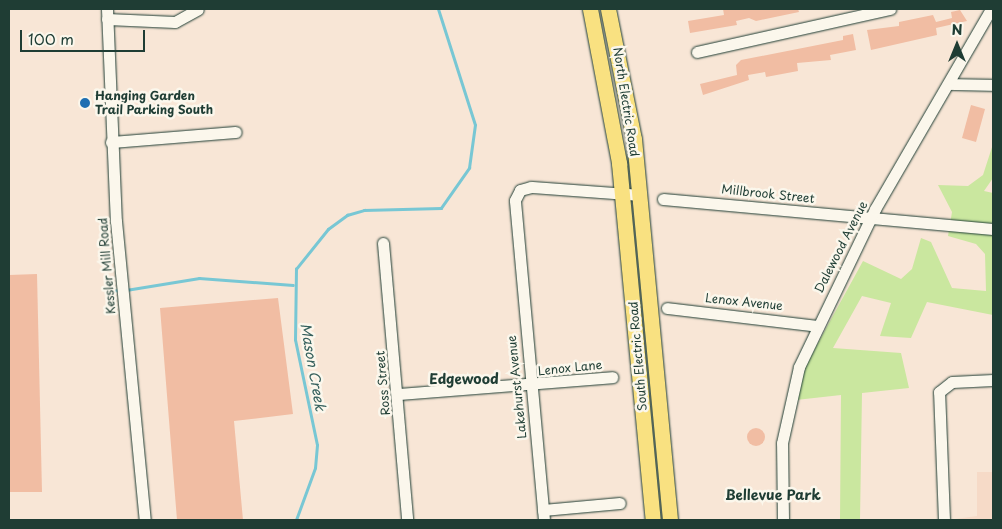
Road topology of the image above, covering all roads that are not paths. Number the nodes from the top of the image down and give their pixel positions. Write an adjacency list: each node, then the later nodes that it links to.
1 (198, 9): 6 (street)
2 (590, 9): 12 (main road, North Electric Road)
3 (608, 9): 13 (main road, North Electric Road)
4 (890, 9): 7 (street)
5 (991, 9): 8 (street, Dalewood Avenue)
6 (107, 14): 11 (street, Kessler Mill Road)
7 (697, 52)
8 (950, 84): 9 (street); 15 (street, Dalewood Avenue)
9 (993, 86)
10 (236, 132): 11 (street)
11 (111, 142): 26 (street, Kessler Mill Road)
12 (622, 192): 13 (street); 22 (street, Lakehurst Avenue); 28 (main road, South Electric Road)
13 (639, 195): 29 (main road, South Electric Road)
14 (663, 200): 15 (street, Millbrook Street)
15 (870, 219): 16 (street, Millbrook Street); 19 (street, Dalewood Avenue)
16 (993, 229)
17 (384, 243): 23 (street, Ross Street)
18 (667, 308): 19 (street, Lenox Avenue)
19 (818, 326): 30 (street, Dalewood Avenue)
20 (612, 377): 22 (street, Lenox Lane)
21 (993, 380): 31 (street)
22 (532, 386): 23 (street); 25 (street, Lakehurst Avenue)
23 (398, 394): 27 (street, Ross Street)
24 (620, 503): 25 (street)
25 (544, 515)
26 (145, 520)
27 (407, 520)
28 (653, 520)
29 (670, 520)
30 (782, 520)
31 (944, 520)

